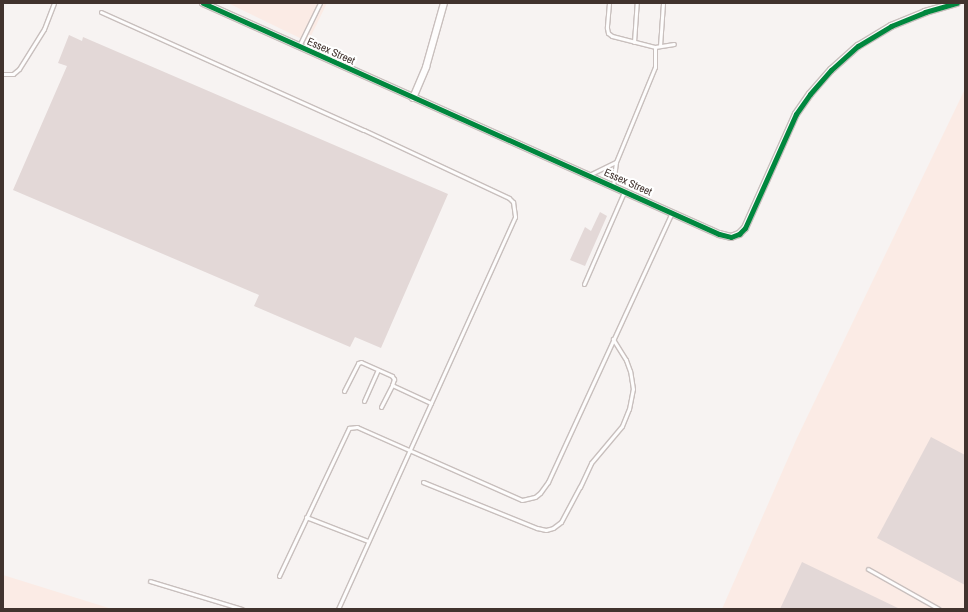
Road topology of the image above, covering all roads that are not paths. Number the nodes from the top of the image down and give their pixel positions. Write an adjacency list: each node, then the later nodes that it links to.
1 (54, 3): 15 (lane)
2 (203, 3): 14 (street, Essex Street)
3 (320, 3): 14 (lane)
4 (444, 3): 16 (street)
5 (609, 3): 10 (lane)
6 (637, 3): 10 (lane)
7 (663, 3): 13 (lane)
8 (957, 3): 21 (street, Essex Street)
9 (101, 12): 28 (lane)
10 (634, 42): 12 (lane)
11 (674, 44): 13 (lane)
12 (655, 46): 13 (lane); 17 (lane)
13 (660, 46)
14 (299, 47): 16 (street, Essex Street)
15 (3, 74)
16 (413, 98): 18 (street, Essex Street)
17 (616, 162): 18 (lane); 19 (lane)
18 (589, 175): 19 (street, Essex Street)
19 (613, 186): 20 (street, Essex Street)
20 (624, 191): 21 (street, Essex Street); 22 (lane)
21 (672, 213): 23 (lane)
22 (584, 284)
23 (613, 339): 30 (lane); 31 (lane)
24 (378, 370): 25 (lane); 26 (lane); 27 (lane)
25 (392, 385): 28 (lane); 29 (lane)
26 (344, 391)
27 (364, 401)
28 (431, 403): 30 (lane)
29 (381, 407)
30 (410, 450): 32 (lane); 33 (lane)
31 (423, 482)
32 (306, 517): 33 (lane); 35 (lane)
33 (368, 541): 38 (lane)
34 (868, 569): 39 (lane)
35 (279, 576)
36 (150, 581): 37 (lane)
37 (242, 609)
38 (338, 609)
39 (939, 609)

